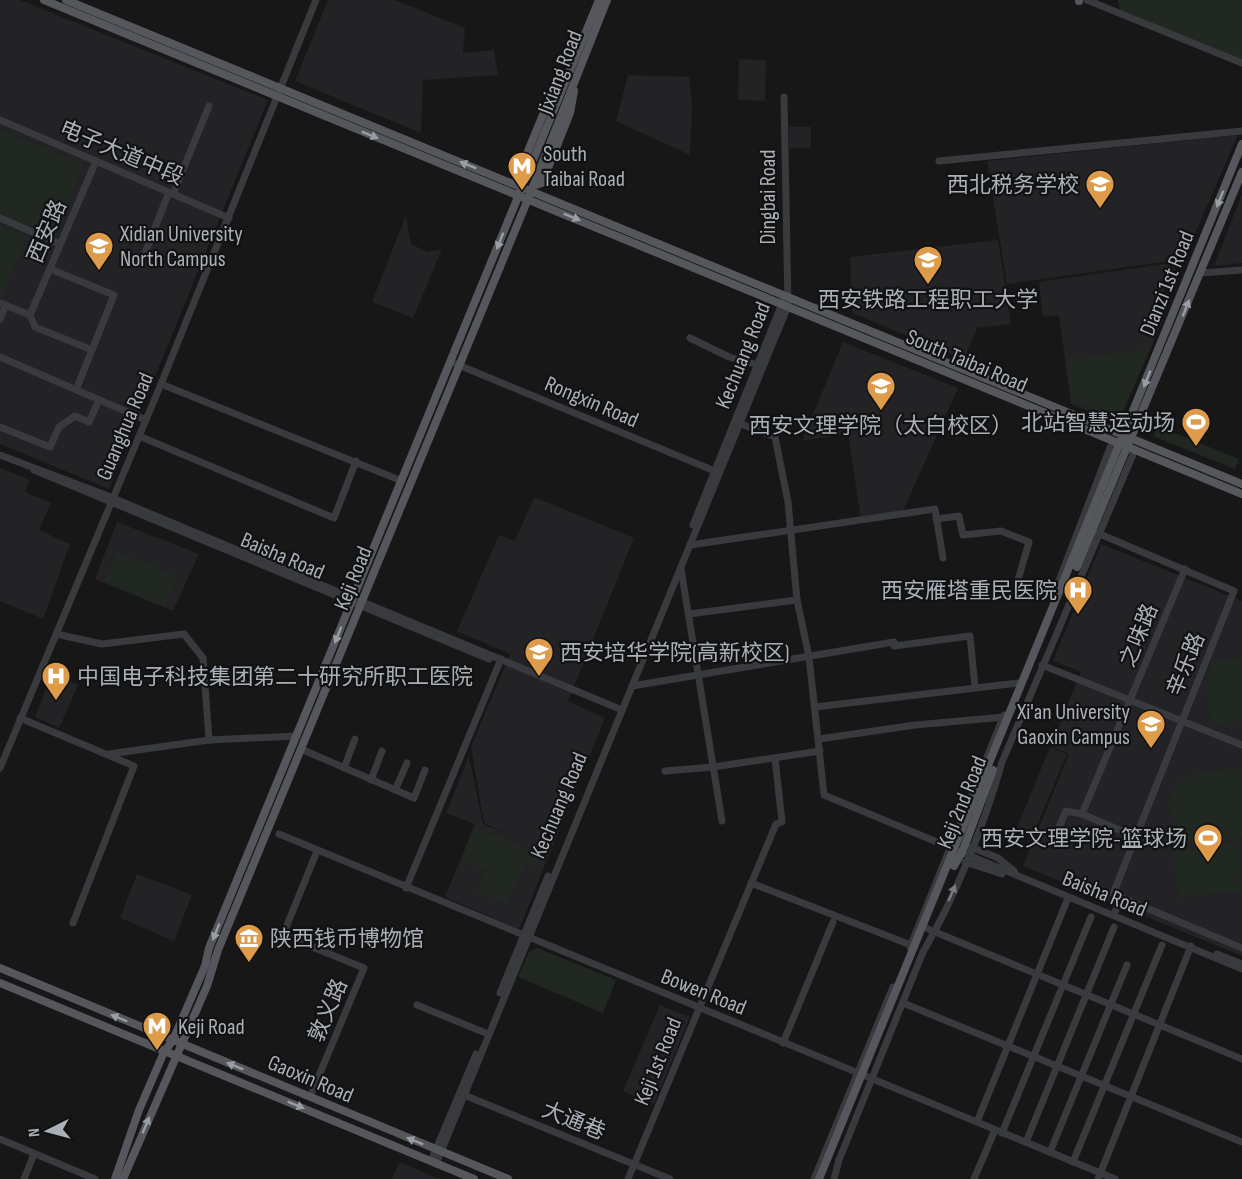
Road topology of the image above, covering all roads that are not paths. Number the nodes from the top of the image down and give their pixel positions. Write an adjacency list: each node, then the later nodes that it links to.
1 (44, 0): 10 (main road)
2 (66, 0): 10 (main road)
3 (318, 0): 10 (street, Guanghua Road)
4 (599, 0): 9 (main road, Jixiang Road)
5 (607, 0): 9 (main road, Jixiang Road)
6 (1078, 0): 7 (street)
7 (1085, 0): 8 (street)
8 (1242, 63)
9 (571, 79): 19 (main road, Jixiang Road); 20 (main road, Jixiang Road)
10 (280, 92): 19 (main road); 23 (street, Guanghua Road)
11 (784, 97): 29 (street, Dingbai Road)
12 (209, 106): 21 (street)
13 (0, 120): 16 (street, 电子大道中段)
14 (1242, 131): 17 (street)
15 (1242, 144): 45 (main road, Dianzi 1st Road, one-way to 45)
16 (96, 161): 21 (street, 电子大道中段); 24 (street, 西安路)
17 (939, 161)
18 (1242, 172): 28 (main road, Dianzi 1st Road)
19 (521, 189): 20 (main road, South Taibai Road); 36 (main road, Keji Road, one-way to 36)
20 (531, 192): 29 (main road, South Taibai Road); 36 (main road, Keji Road)
21 (171, 193): 23 (street, 电子大道中段); 25 (street)
22 (0, 218): 24 (street)
23 (229, 218): 38 (street, Guanghua Road)
24 (60, 244): 26 (street, 西安路)
25 (145, 254)
26 (50, 269): 31 (street, 西安路); 34 (street)
27 (1242, 270): 28 (street)
28 (1200, 273): 45 (main road, Dianzi 1st Road, one-way to 28)
29 (785, 302): 37 (street, Kechuang Road); 42 (street, Kechuang Road); 45 (main road, South Taibai Road)
30 (3, 304): 31 (street); 32 (street)
31 (30, 315): 34 (street)
32 (0, 320)
33 (690, 338): 37 (street)
34 (92, 350): 39 (street)
35 (0, 357): 39 (street)
36 (454, 364): 48 (street, Rongxin Road); 49 (main road, Keji Road); 62 (main road, Keji Road)
37 (758, 365): 48 (street, Kechuang Road)
38 (161, 384): 41 (street, Guanghua Road); 47 (street)
39 (76, 390): 40 (street)
40 (99, 400): 41 (street); 43 (street)
41 (146, 420): 44 (street, Guanghua Road)
42 (741, 424): 48 (street, Kechuang Road); 54 (street)
43 (0, 427)
44 (139, 436): 47 (street); 52 (street, Guanghua Road)
45 (1125, 442): 50 (main road, South Taibai Road); 51 (main road, South Taibai Road); 55 (main road, Keji 2nd Road); 69 (street); 102 (main road, Keji 2nd Road)
46 (0, 455): 52 (street, Baisha Road)
47 (356, 461): 49 (street)
48 (717, 472): 56 (street, Kechuang Road); 74 (street, Kechuang Road)
49 (402, 481): 62 (main road, Keji Road)
50 (1242, 484)
51 (1242, 494)
52 (112, 501): 62 (street, Baisha Road); 64 (street, Guanghua Road)
53 (936, 519): 54 (street); 57 (street); 60 (street)
54 (792, 531): 56 (street); 61 (street)
55 (1095, 532): 59 (street, 辛乐路); 67 (street); 102 (main road, Keji 2nd Road)
56 (690, 545): 58 (street, Kechuang Road)
57 (943, 558)
58 (681, 566): 63 (street); 70 (street, Kechuang Road)
59 (1185, 569): 72 (street, 之味路); 77 (street, 辛乐路)
60 (1018, 580)
61 (797, 600): 63 (street); 65 (street)
62 (356, 602): 66 (street, Baisha Road); 78 (main road, Keji Road, one-way to 78); 83 (main road, Keji Road)
63 (689, 614): 68 (street)
64 (56, 634): 76 (street, Guanghua Road); 81 (street)
65 (808, 657): 68 (street); 71 (street); 73 (street)
66 (500, 661): 74 (street, Baisha Road); 105 (street)
67 (1042, 665): 72 (street); 102 (street)
68 (700, 675): 70 (street); 89 (street)
69 (1018, 683): 71 (street); 75 (street)
70 (632, 687): 74 (street, Kechuang Road)
71 (975, 687): 73 (street)
72 (1131, 700): 77 (street); 96 (street, 之味路)
73 (815, 707): 80 (street)
74 (619, 711): 114 (street, Kechuang Road)
75 (1004, 717): 80 (street); 102 (street)
76 (20, 718): 86 (street); 90 (street, Guanghua Road)
77 (1181, 722): 82 (street); 100 (street, 辛乐路)
78 (297, 736): 81 (street); 134 (main road, Keji Road, one-way to 134)
79 (355, 739): 91 (street)
80 (819, 739): 85 (street)
81 (209, 740): 86 (street)
82 (1242, 745)
83 (301, 749): 91 (street); 136 (main road, Keji Road)
84 (382, 751): 94 (street)
85 (820, 751): 87 (street); 102 (street, Baisha Road)
86 (106, 755): 111 (street)
87 (775, 758): 89 (street); 104 (street, Keji 1st Road)
88 (407, 763): 95 (street)
89 (713, 767): 93 (street); 97 (street)
90 (0, 768)
91 (344, 768): 94 (street)
92 (425, 770): 95 (street)
93 (665, 771)
94 (371, 780): 95 (street)
95 (395, 790)
96 (1082, 814): 99 (street); 100 (street)
97 (722, 821)
98 (279, 834): 101 (street, Bowen Road)
99 (1056, 834)
100 (1136, 837): 106 (street, 辛乐路)
101 (318, 850): 105 (street, Bowen Road); 147 (street, 敦义路)
102 (962, 852): 103 (street, Baisha Road); 113 (main road, Keji 2nd Road, one-way to 102); 115 (street); 143 (main road, Keji 2nd Road)
103 (1013, 873): 107 (street, Baisha Road); 108 (street, Baisha Road)
104 (751, 883): 115 (street); 130 (street, Keji 1st Road)
105 (406, 888): 114 (street, Bowen Road)
106 (1121, 897): 108 (street); 118 (street)
107 (1068, 898): 117 (street, Baisha Road); 123 (street)
108 (1114, 912): 117 (street, Baisha Road)
109 (1091, 917): 125 (street)
110 (833, 922): 135 (street)
111 (73, 923)
112 (1114, 927): 126 (street)
113 (931, 931): 123 (street); 127 (street); 143 (main road, Keji 2nd Road)
114 (526, 937): 130 (street, Bowen Road); 133 (street, Kechuang Road)
115 (910, 945): 143 (street)
116 (1162, 945): 131 (street)
117 (1191, 946): 119 (street, Baisha Road); 122 (street, Baisha Road); 132 (street)
118 (1242, 947)
119 (1242, 964)
120 (1127, 965): 129 (street)
121 (0, 968): 134 (main road, Gaoxin Road, one-way to 121)
122 (1242, 969)
123 (1037, 975): 125 (street); 137 (street)
124 (0, 983): 138 (main road, Gaoxin Road)
125 (1063, 986): 126 (street); 140 (street)
126 (1086, 995): 129 (street); 142 (street)
127 (903, 1003): 137 (street); 143 (street)
128 (417, 1005): 133 (street)
129 (1110, 1005): 131 (street); 144 (street)
130 (698, 1008): 135 (street, Bowen Road); 159 (street, Keji 1st Road)
131 (1134, 1015): 132 (street); 145 (street)
132 (1159, 1025): 141 (street); 148 (street)
133 (486, 1034): 146 (street, Kechuang Road); 154 (street, Kechuang Road)
134 (173, 1040): 136 (main road, Gaoxin Road); 138 (main road, Keji Road)
135 (783, 1043): 143 (street, Bowen Road)
136 (182, 1044): 139 (main road, Keji Road); 147 (main road, Gaoxin Road, one-way to 136)
137 (1007, 1047): 140 (street); 149 (street)
138 (164, 1052): 139 (main road, Gaoxin Road); 163 (main road)
139 (175, 1056): 157 (main road, Gaoxin Road, one-way to 157); 164 (main road, Keji Road, one-way to 139)
140 (1033, 1057): 142 (street); 150 (street)
141 (1242, 1059)
142 (1057, 1067): 144 (street); 152 (street)
143 (864, 1077): 149 (street, Bowen Road); 169 (street); 170 (main road, Keji 2nd Road); 171 (main road, Keji 2nd Road); 172 (street)
144 (1081, 1077): 145 (street); 155 (street)
145 (1104, 1086): 148 (street); 158 (street)
146 (464, 1095): 154 (street, Kechuang Road); 159 (street, 大通巷)
147 (310, 1097): 154 (main road, Gaoxin Road, one-way to 147)
148 (1130, 1097): 153 (street); 160 (street)
149 (976, 1122): 150 (street, Bowen Road)
150 (999, 1131): 152 (street, Bowen Road); 173 (street)
151 (0, 1139): 156 (street)
152 (1026, 1142): 155 (street, Bowen Road)
153 (1242, 1142)
154 (438, 1151): 157 (street, Kechuang Road); 166 (main road, Gaoxin Road)
155 (1050, 1152): 158 (street, Bowen Road)
156 (34, 1154): 161 (street); 162 (street)
157 (434, 1162): 165 (main road, Gaoxin Road)
158 (1073, 1162): 160 (street, Bowen Road)
159 (634, 1164): 167 (street, Keji 1st Road); 168 (street, 大通巷)
160 (1099, 1176): 174 (street, Bowen Road)
161 (24, 1179)
162 (95, 1179)
163 (115, 1179)
164 (123, 1179)
165 (474, 1179)
166 (508, 1179)
167 (628, 1179)
168 (670, 1179)
169 (814, 1179)
170 (819, 1179)
171 (825, 1179)
172 (834, 1179)
173 (974, 1179)
174 (1115, 1179)

